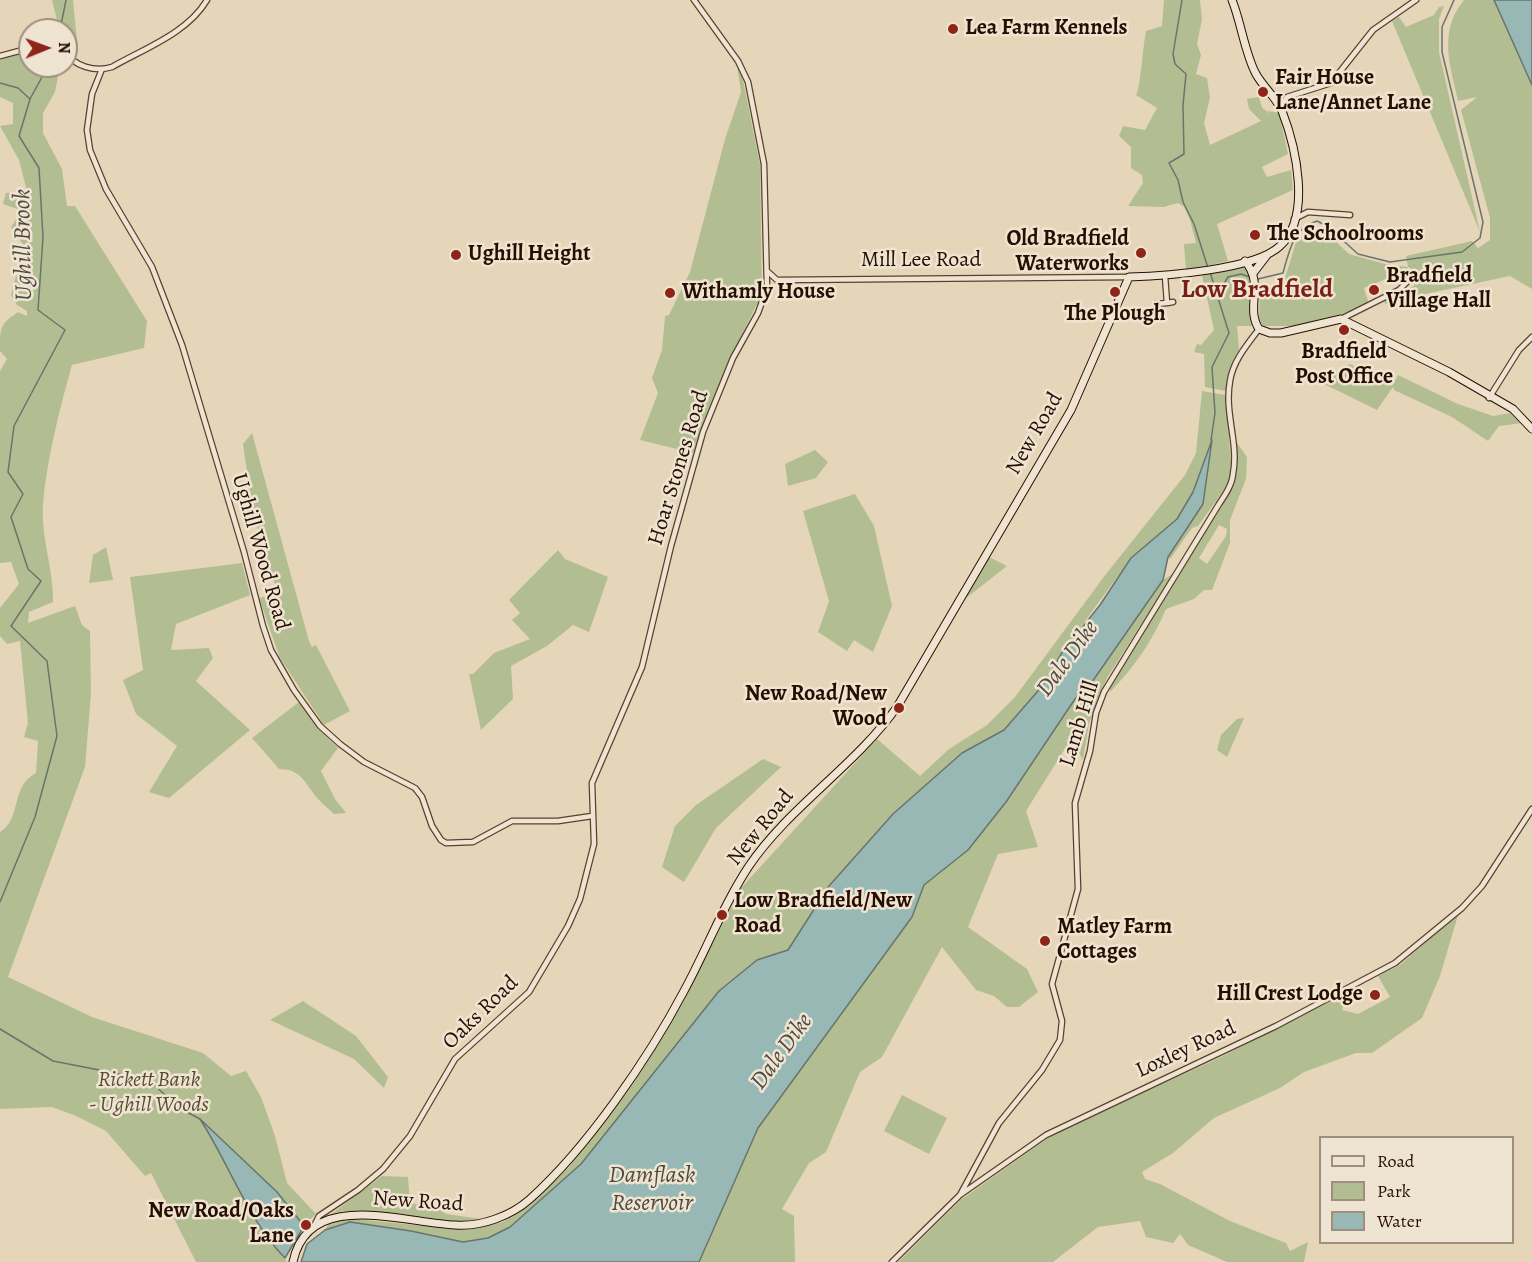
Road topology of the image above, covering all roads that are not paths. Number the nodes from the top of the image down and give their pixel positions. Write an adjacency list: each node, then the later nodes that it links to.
1 (207, 0): 8 (street)
2 (694, 0): 18 (street, Hoar Stones Road)
3 (1232, 0): 9 (street)
4 (1416, 0): 10 (street)
5 (18, 51): 6 (street)
6 (0, 56)
7 (78, 65): 8 (street)
8 (102, 69): 32 (street, Ughill Wood Road)
9 (1272, 94): 10 (street); 11 (street)
10 (1287, 97): 11 (street)
11 (1280, 107): 12 (street)
12 (1300, 200): 13 (street); 15 (street)
13 (1308, 212): 14 (street); 15 (street)
14 (1350, 215)
15 (1294, 219): 16 (street)
16 (1267, 255): 17 (street, Mill Lee Road); 19 (street)
17 (1245, 261): 19 (street); 20 (street, Mill Lee Road)
18 (767, 271): 22 (street); 24 (street, Hoar Stones Road)
19 (1254, 272): 27 (street)
20 (1165, 276): 21 (street, Mill Lee Road); 25 (street)
21 (1129, 278): 22 (street, Mill Lee Road); 34 (street, New Road)
22 (777, 280): 24 (street)
23 (1408, 281): 26 (street)
24 (767, 288): 32 (street, Hoar Stones Road)
25 (1156, 304)
26 (1341, 319): 27 (street); 29 (street)
27 (1259, 329): 33 (street, Lamb Hill)
28 (1532, 337): 29 (street)
29 (1489, 398): 30 (street)
30 (1532, 429)
31 (1532, 809): 33 (street, Loxley Road)
32 (592, 816): 34 (street, Oaks Road)
33 (960, 1195): 36 (street, Loxley Road)
34 (313, 1228): 35 (street)
35 (293, 1262)
36 (892, 1262)

